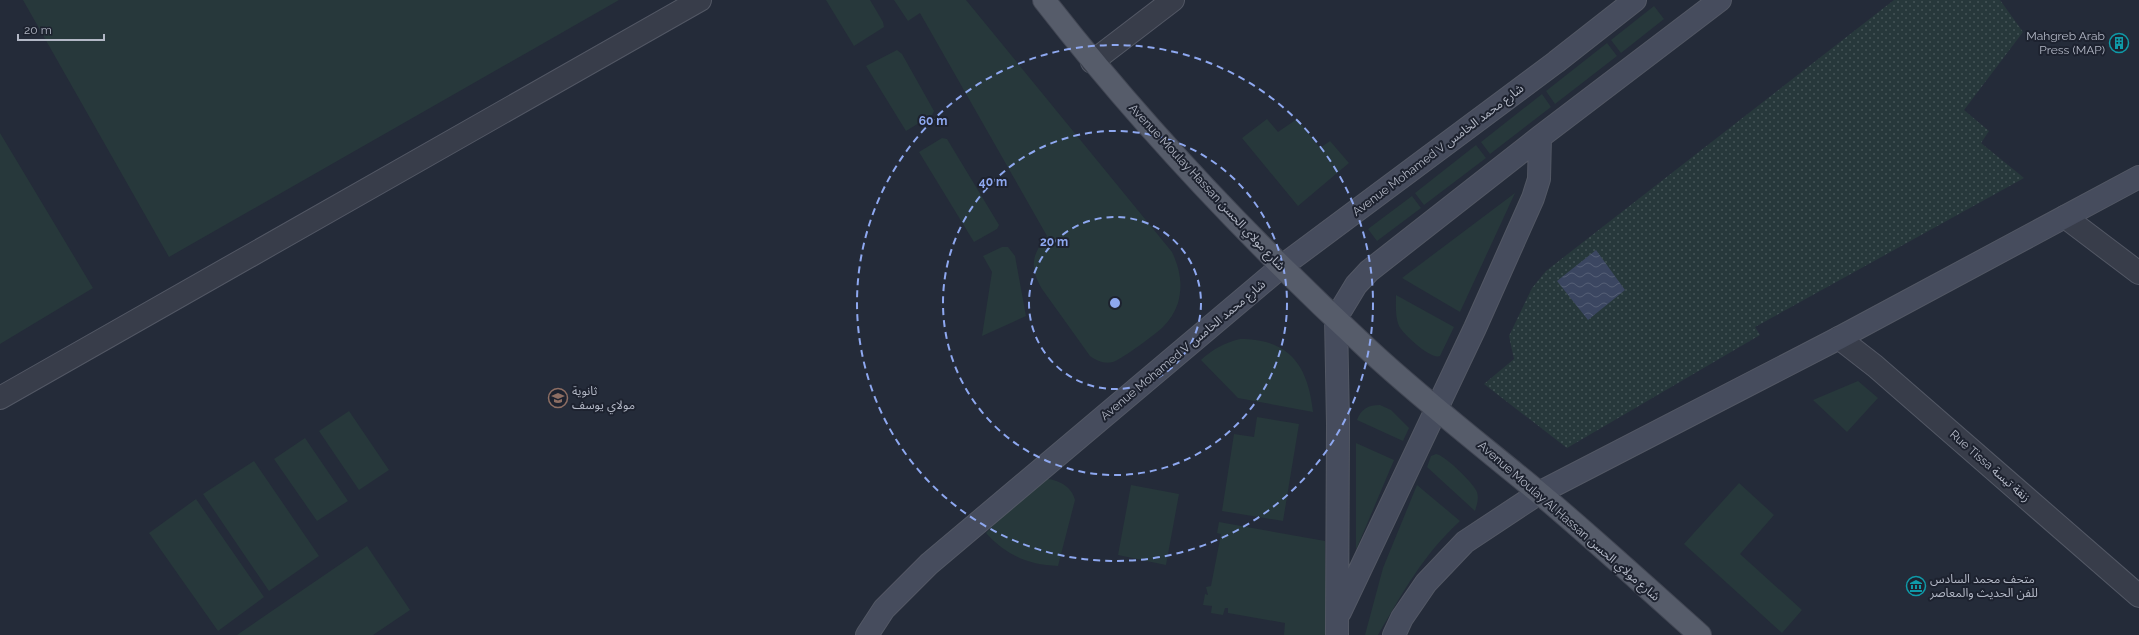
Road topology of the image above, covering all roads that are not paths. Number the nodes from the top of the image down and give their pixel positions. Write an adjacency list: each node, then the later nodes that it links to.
1 (700, 0): 14 (street)
2 (1044, 0): 6 (main road, Avenue Moulay Hassan شارع مولاي الحسن)
3 (1173, 0): 6 (street)
4 (1635, 0): 10 (main road, Avenue Mohamed V شارع محمد الخامس)
5 (1720, 0): 7 (main road)
6 (1092, 62): 10 (main road, Avenue Moulay Hassan شارع مولاي الحسن)
7 (1540, 137): 12 (main road); 15 (main road)
8 (2139, 177): 9 (main road)
9 (2065, 217): 11 (street); 13 (main road)
10 (1281, 267): 12 (main road, Avenue Moulay Hassan شارع مولاي الحسن); 19 (main road, Avenue Mohamed V شارع محمد الخامس)
11 (2139, 273)
12 (1336, 318): 15 (main road, Avenue Moulay Hassan شارع مولاي الحسن); 18 (main road)
13 (1839, 338): 16 (main road); 17 (street, Rue Tissa زنقة تيسة)
14 (0, 398)
15 (1437, 409): 16 (main road, Avenue Moulay Al Hassan شارع مولاي الحسن); 18 (main road)
16 (1539, 493): 20 (main road); 21 (main road, Avenue Moulay Al Hassan شارع مولاي الحسن)
17 (2139, 596)
18 (1338, 626)
19 (867, 635)
20 (1394, 635)
21 (1700, 635)

